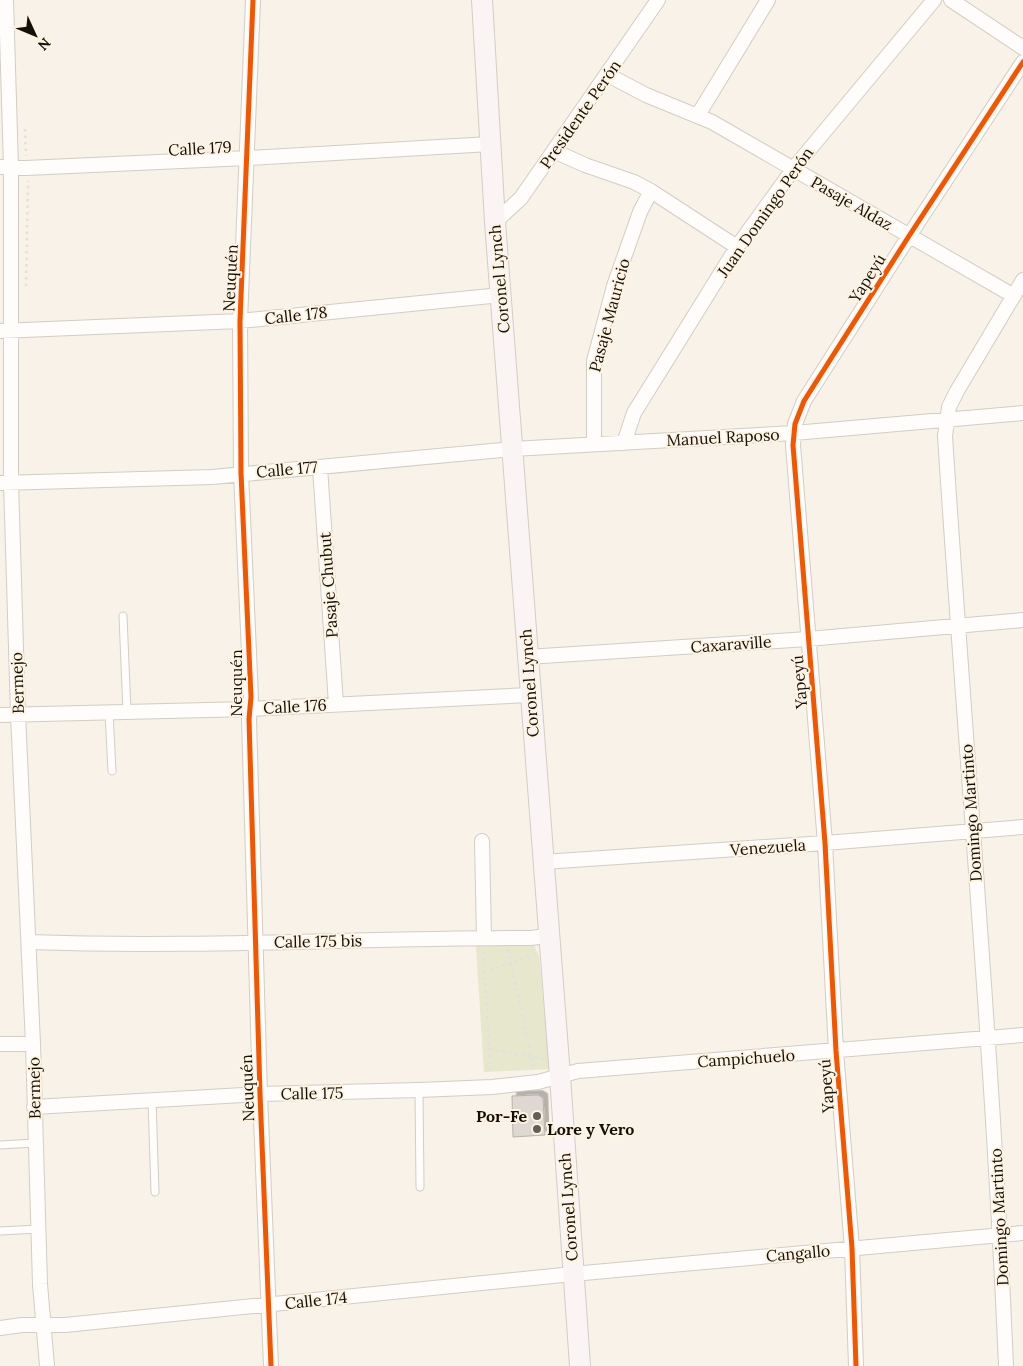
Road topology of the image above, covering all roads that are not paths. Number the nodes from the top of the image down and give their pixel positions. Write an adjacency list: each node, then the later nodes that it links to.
1 (6, 0): 15 (street, Bermejo)
2 (253, 0): 14 (street, Neuquén)
3 (482, 0): 12 (main road, Coronel Lynch)
4 (658, 0): 10 (street, Presidente Perón)
5 (768, 0): 11 (street)
6 (934, 0): 16 (street, Juan Domingo Perón)
7 (951, 0): 8 (street)
8 (1023, 48)
9 (1023, 62): 19 (street, Yapeyú)
10 (608, 75): 11 (street, Pasaje Aldaz); 13 (street, Presidente Perón)
11 (698, 116): 16 (street, Pasaje Aldaz)
12 (490, 144): 14 (street, Calle 179); 18 (main road, Coronel Lynch)
13 (554, 151): 17 (street); 18 (street, Presidente Perón)
14 (248, 158): 15 (street, Calle 179); 24 (street, Neuquén)
15 (6, 168): 25 (street, Bermejo)
16 (794, 168): 19 (street, Pasaje Aldaz); 20 (street, Juan Domingo Perón)
17 (651, 191): 20 (street); 29 (street, Pasaje Mauricio)
18 (495, 222): 22 (main road, Coronel Lynch)
19 (909, 236): 23 (street, Pasaje Aldaz); 28 (street, Yapeyú)
20 (738, 247): 30 (street, Juan Domingo Perón)
21 (1023, 280): 23 (street, Domingo Martinto)
22 (501, 296): 24 (street, Calle 178); 31 (main road, Coronel Lynch)
23 (1014, 296): 27 (street, Domingo Martinto)
24 (240, 320): 25 (street, Calle 178); 33 (street, Neuquén)
25 (6, 331): 34 (street, Bermejo)
26 (1023, 413): 27 (street, Manuel Raposo)
27 (947, 419): 28 (street, Manuel Raposo); 37 (street, Domingo Martinto)
28 (794, 432): 30 (street, Manuel Raposo); 38 (street, Yapeyú)
29 (594, 443): 30 (street, Manuel Raposo); 31 (street, Manuel Raposo)
30 (624, 443)
31 (513, 449): 32 (street, Calle 177); 39 (main road, Coronel Lynch)
32 (320, 467): 33 (street, Calle 177); 41 (street, Pasaje Chubut)
33 (241, 473): 34 (street, Calle 177); 42 (street, Neuquén)
34 (6, 482): 45 (street, Bermejo)
35 (123, 616): 44 (lane)
36 (1023, 620): 37 (street, Caxaraville)
37 (957, 625): 38 (street, Caxaraville); 49 (street, Domingo Martinto)
38 (808, 639): 39 (street, Caxaraville); 51 (street, Yapeyú)
39 (528, 657): 40 (main road, Coronel Lynch)
40 (530, 696): 41 (street, Calle 176); 52 (main road, Coronel Lynch)
41 (336, 704): 42 (street, Calle 176)
42 (250, 709): 44 (street, Calle 176); 54 (street, Neuquén)
43 (109, 712): 44 (street, Calle 176); 45 (street, Calle 176); 47 (lane)
44 (127, 712)
45 (18, 714): 46 (street, Calle 176); 53 (street, Bermejo)
46 (0, 715)
47 (112, 771)
48 (1023, 827): 49 (street, Venezuela)
49 (973, 831): 51 (street, Venezuela); 58 (street, Domingo Martinto)
50 (482, 841): 55 (street)
51 (825, 843): 52 (street, Venezuela); 61 (street, Yapeyú)
52 (543, 862): 56 (main road, Coronel Lynch)
53 (28, 942): 54 (street, Calle 175 bis); 60 (street, Bermejo)
54 (254, 942): 55 (street, Calle 175 bis); 64 (street, Neuquén)
55 (483, 942): 56 (street, Calle 175 bis)
56 (541, 948): 62 (main road, Coronel Lynch)
57 (1023, 1034): 58 (street, Campichuelo)
58 (987, 1037): 61 (street, Campichuelo); 74 (street, Domingo Martinto)
59 (0, 1044): 60 (street)
60 (32, 1044): 66 (street, Bermejo)
61 (836, 1051): 62 (street, Campichuelo); 75 (street, Yapeyú)
62 (547, 1067): 63 (street, Calle 175); 76 (main road, Coronel Lynch)
63 (419, 1090): 64 (street, Calle 175); 69 (lane)
64 (260, 1094): 65 (street, Calle 175); 77 (street, Neuquén)
65 (152, 1100): 66 (street, Calle 175); 70 (lane)
66 (34, 1107): 67 (street, Bermejo)
67 (35, 1143): 68 (lane); 71 (street, Bermejo)
68 (0, 1145)
69 (420, 1188)
70 (154, 1192)
71 (38, 1229): 72 (lane); 78 (street, Bermejo)
72 (0, 1231)
73 (1023, 1233): 74 (street, Cangallo)
74 (1001, 1235): 75 (street, Cangallo); 84 (street, Domingo Martinto)
75 (852, 1248): 76 (street, Cangallo); 83 (street, Yapeyú)
76 (573, 1274): 77 (street, Calle 174); 82 (main road, Coronel Lynch)
77 (269, 1304): 78 (street, Calle 174); 81 (street, Neuquén)
78 (44, 1325): 79 (street, Calle 174); 80 (street, Bermejo)
79 (0, 1328)
80 (47, 1366)
81 (271, 1366)
82 (580, 1366)
83 (856, 1366)
84 (1006, 1366)

